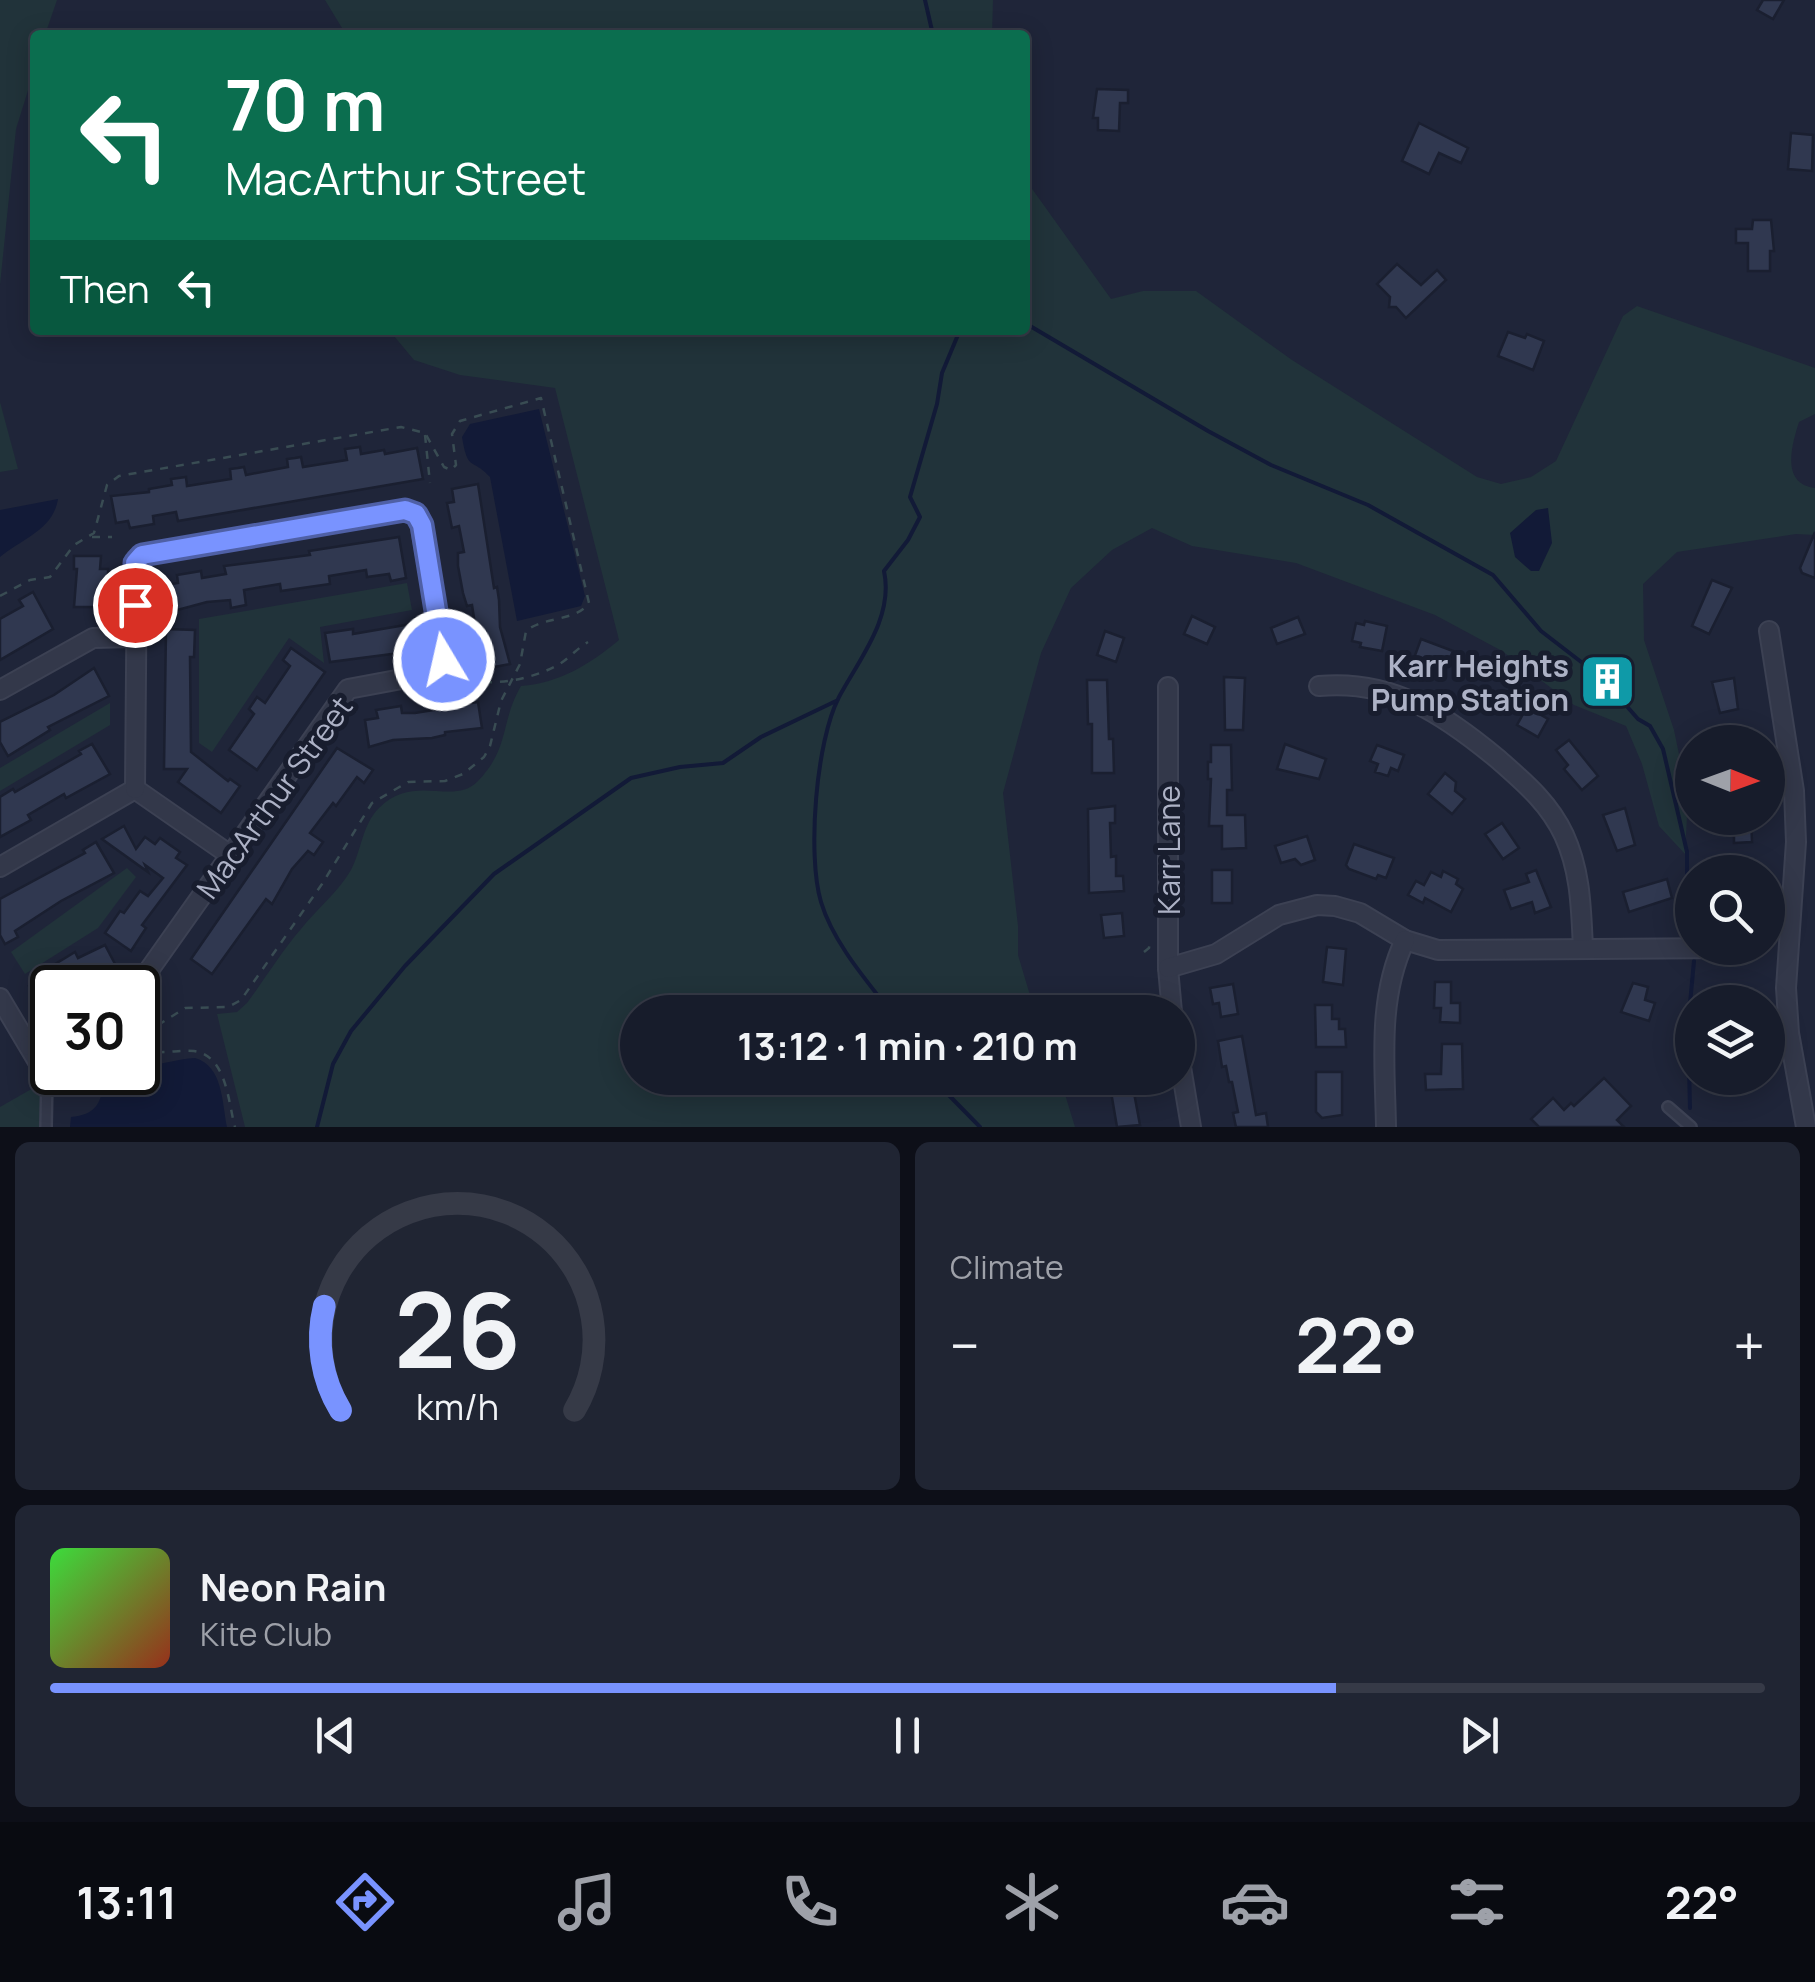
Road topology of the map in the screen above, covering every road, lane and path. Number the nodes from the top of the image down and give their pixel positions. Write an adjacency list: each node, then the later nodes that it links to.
1 (425, 434): 2 (path); 3 (path); 9 (path)
2 (430, 483)
3 (91, 537): 4 (path); 5 (path)
4 (112, 537)
5 (0, 596)
6 (1768, 631): 18 (street)
7 (135, 637): 13 (street); 14 (street, MacArthur Street); 15 (street, MacArthur Street)
8 (588, 642): 9 (path)
9 (511, 679): 10 (path); 30 (path)
10 (466, 682)
11 (1168, 686): 22 (street, Karr Lane)
12 (1319, 686): 19 (street)
13 (0, 690)
14 (135, 789): 15 (street); 16 (street)
15 (230, 854): 21 (street, MacArthur Street)
16 (0, 867)
17 (1404, 940): 19 (street); 22 (street); 32 (street)
18 (1787, 947): 34 (street)
19 (1583, 948): 20 (street)
20 (1675, 948)
21 (152, 965)
22 (1168, 968): 23 (street, Karr Lane)
23 (1170, 995)
24 (0, 998): 25 (street)
25 (29, 1046)
26 (46, 1095): 29 (lane)
27 (1185, 1095): 31 (street)
28 (1668, 1107): 33 (lane)
29 (46, 1127)
30 (235, 1127)
31 (1190, 1127)
32 (1386, 1127)
33 (1691, 1127)
34 (1806, 1127)

